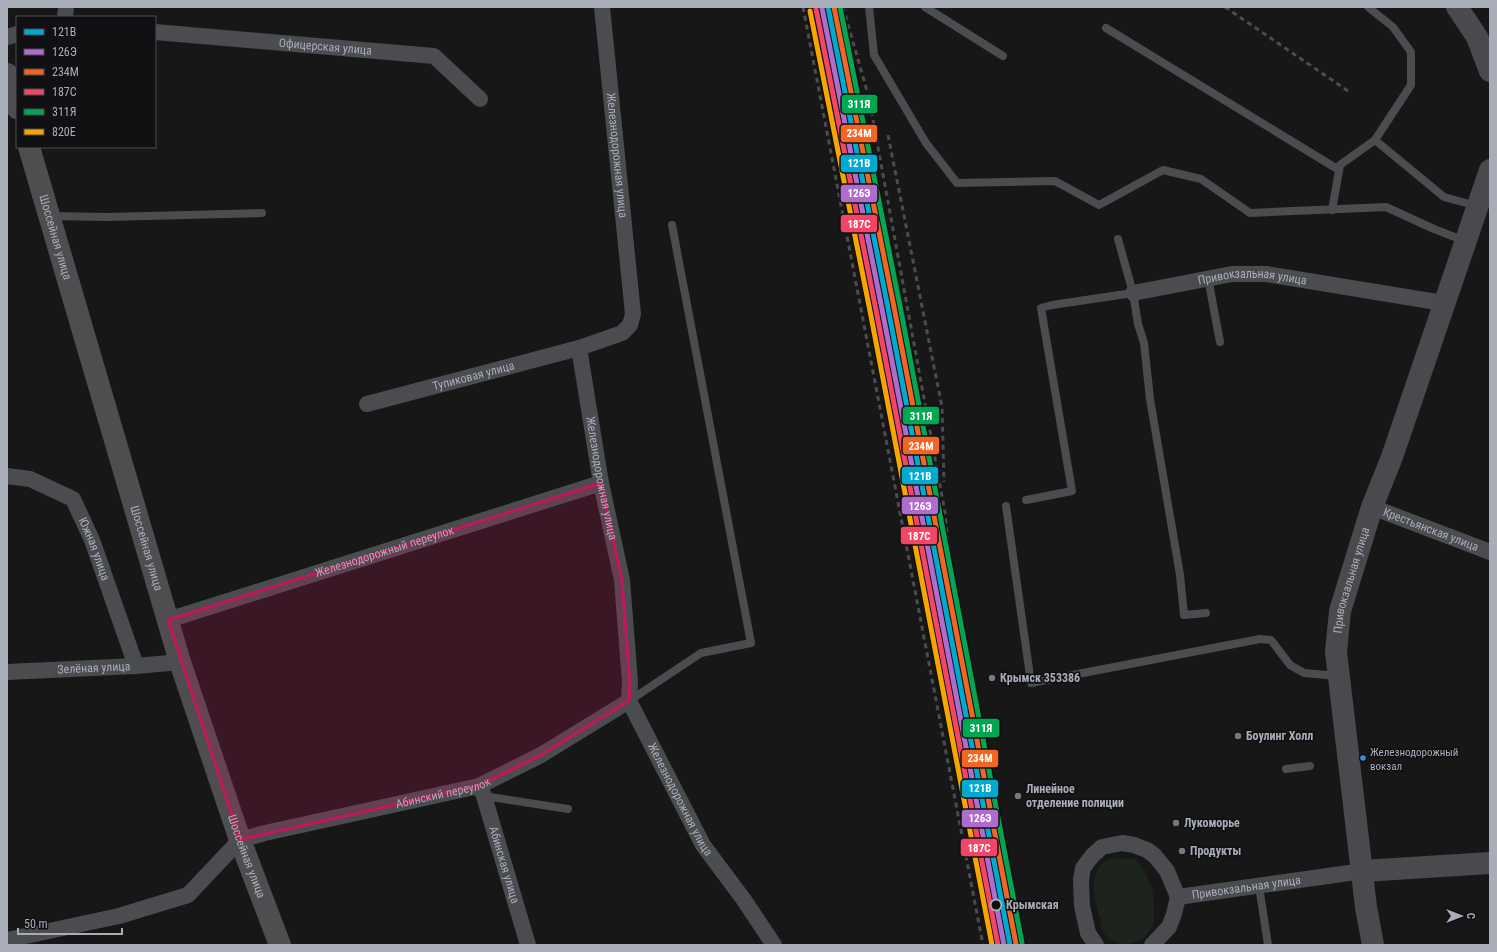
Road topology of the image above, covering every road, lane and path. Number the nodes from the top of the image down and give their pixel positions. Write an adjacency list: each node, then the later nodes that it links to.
1 (602, 7): 28 (street, Железнодорожная улица)
2 (870, 7): 18 (lane)
3 (925, 7): 8 (lane)
4 (1368, 7): 13 (lane)
5 (1457, 7): 9 (main road)
6 (1106, 28): 15 (lane)
7 (156, 32): 11 (street, Офицерская улица)
8 (1003, 56)
9 (1490, 69)
10 (7, 74): 12 (highway)
11 (480, 99)
12 (16, 105)
13 (1376, 140): 15 (lane); 17 (lane)
14 (29, 148): 20 (highway, Шоссейная улица)
15 (1339, 170): 18 (lane)
16 (1490, 170): 17 (main road, Привокзальная улица)
17 (1478, 206): 23 (main road, Привокзальная улица)
18 (1332, 210): 23 (lane)
19 (262, 213): 20 (lane)
20 (49, 216): 37 (highway, Шоссейная улица)
21 (672, 225): 42 (lane)
22 (1118, 239): 25 (lane)
23 (1466, 241): 26 (main road, Привокзальная улица)
24 (1208, 278): 25 (street, Привокзальная улица); 26 (street, Привокзальная улица); 27 (lane)
25 (1133, 293): 32 (lane); 36 (lane)
26 (1444, 303): 34 (main road, Привокзальная улица)
27 (1220, 342)
28 (579, 348): 29 (street, Тупиковая улица); 31 (street, Железнодорожная улица)
29 (367, 404)
30 (7, 476): 39 (street, Южная улица)
31 (601, 483): 37 (street, Железнодорожный переулок); 42 (street, Железнодорожная улица)
32 (1026, 500)
33 (1006, 506): 41 (lane)
34 (1372, 508): 35 (street, Крестьянская улица); 41 (main road, Привокзальная улица)
35 (1490, 552)
36 (1206, 613)
37 (168, 620): 38 (highway, Шоссейная улица)
38 (180, 662): 39 (street, Зелёная улица); 47 (highway, Шоссейная улица)
39 (136, 666): 40 (street, Зелёная улица)
40 (7, 672)
41 (1339, 676): 49 (main road, Привокзальная улица)
42 (629, 701): 45 (street, Абинский переулок); 55 (street, Железнодорожная улица)
43 (1310, 766): 44 (lane)
44 (1286, 769)
45 (482, 791): 46 (lane); 47 (street, Абинский переулок); 54 (street, Абинская улица)
46 (568, 809)
47 (240, 840): 52 (street); 53 (highway, Шоссейная улица)
48 (1490, 863): 49 (main road)
49 (1363, 871): 50 (street, Привокзальная улица); 59 (main road, Привокзальная улица)
50 (1259, 886): 51 (street, Привокзальная улица); 58 (lane)
51 (1178, 897): 56 (street, Привокзальная улица); 57 (street, Привокзальная улица)
52 (7, 940)
53 (280, 945)
54 (528, 945)
55 (774, 945)
56 (1096, 945)
57 (1152, 945)
58 (1268, 945)
59 (1373, 945)

